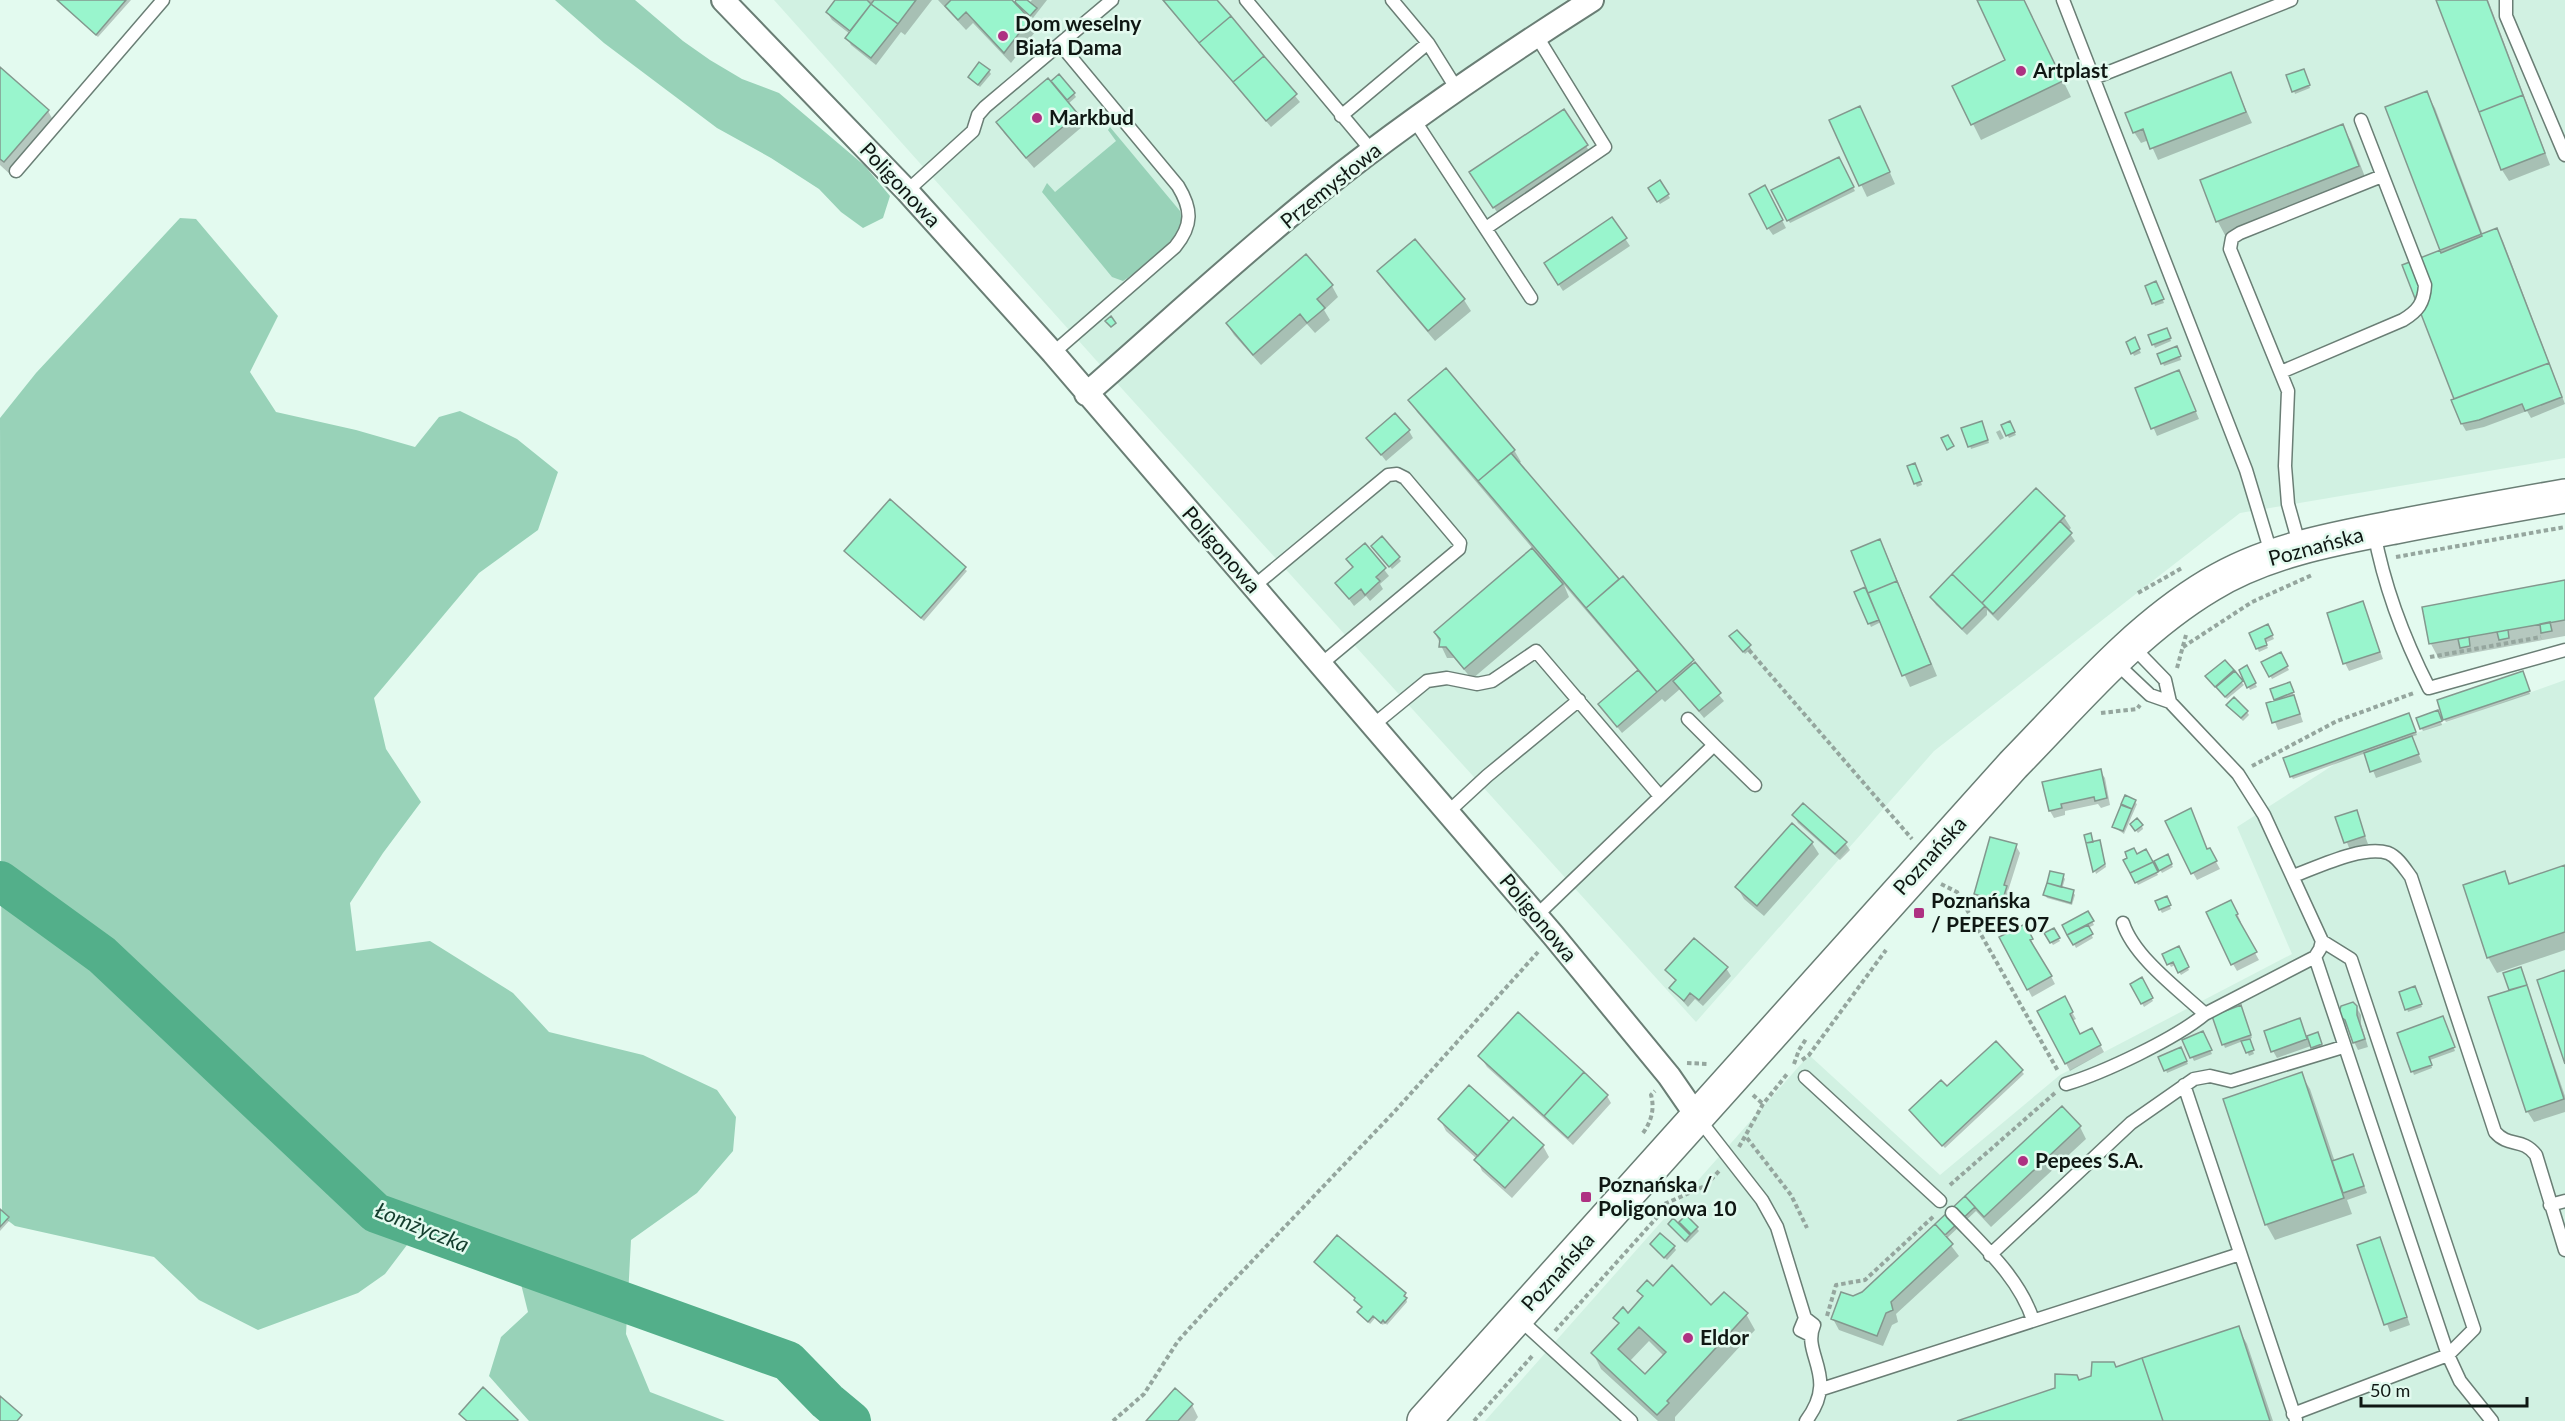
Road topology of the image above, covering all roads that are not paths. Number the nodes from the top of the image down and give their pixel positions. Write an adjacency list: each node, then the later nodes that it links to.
1 (163, 0): 20 (lane)
2 (723, 0): 22 (street, Poligonowa)
3 (1112, 0): 12 (lane)
4 (1246, 0): 15 (lane)
5 (1392, 0): 11 (lane)
6 (1592, 0): 10 (street, Przemysłowa)
7 (2063, 0): 13 (lane)
8 (2291, 0): 13 (lane)
9 (2506, 0): 19 (lane)
10 (1536, 35): 14 (street, Przemysłowa); 23 (lane)
11 (1428, 43): 14 (lane); 15 (lane)
12 (1060, 44): 22 (lane); 25 (lane)
13 (2094, 78): 30 (lane)
14 (1458, 91): 17 (street, Przemysłowa)
15 (1341, 116): 18 (lane)
16 (2361, 120): 21 (lane)
17 (1415, 121): 18 (street, Przemysłowa); 23 (lane)
18 (1372, 151): 27 (street, Przemysłowa)
19 (2565, 155)
20 (16, 171)
21 (2382, 176): 26 (lane); 26 (lane)
22 (907, 191): 25 (street, Poligonowa)
23 (1486, 228): 24 (lane)
24 (1532, 298)
25 (1053, 353): 27 (street, Poligonowa)
26 (2281, 372): 30 (lane)
27 (1086, 394): 31 (street, Poligonowa)
28 (2565, 496): 29 (main road, Poznańska)
29 (2374, 531): 30 (main road, Poznańska); 32 (lane)
30 (2286, 553): 33 (main road, Poznańska)
31 (1253, 587): 34 (street, Poligonowa); 34 (lane)
32 (2565, 650)
33 (2122, 653): 36 (lane); 36 (lane); 53 (main road, Poznańska)
34 (1320, 665): 38 (street, Poligonowa)
35 (1579, 700): 38 (lane); 41 (lane); 42 (lane)
36 (2170, 702): 43 (lane)
37 (1688, 719): 39 (lane)
38 (1372, 726): 42 (street, Poligonowa)
39 (1714, 745): 40 (lane); 41 (lane)
40 (1755, 785)
41 (1659, 795): 44 (lane)
42 (1447, 813): 44 (street, Poligonowa)
43 (2293, 876): 46 (lane); 56 (lane)
44 (1536, 916): 53 (street, Poligonowa)
45 (2123, 923): 48 (lane)
46 (2322, 941): 47 (lane); 63 (lane)
47 (2315, 957): 48 (lane); 49 (lane)
48 (2205, 1014): 51 (lane)
49 (2343, 1047): 52 (lane); 63 (lane)
50 (1806, 1077): 54 (lane)
51 (2066, 1084)
52 (2184, 1085): 59 (lane); 60 (lane)
53 (1698, 1118): 61 (main road, Poznańska); 64 (lane)
54 (1940, 1201)
55 (2565, 1201): 56 (lane)
56 (2550, 1205): 58 (lane)
57 (1952, 1213): 59 (lane)
58 (2565, 1250)
59 (1990, 1254): 62 (lane)
60 (2240, 1254): 62 (lane); 65 (lane)
61 (1518, 1317): 66 (main road, Poznańska); 67 (lane)
62 (2033, 1320): 64 (lane)
63 (2448, 1355): 65 (lane); 69 (lane)
64 (1822, 1389): 68 (lane)
65 (2295, 1417)
66 (1424, 1421)
67 (1631, 1421)
68 (1806, 1421)
69 (2492, 1421)

